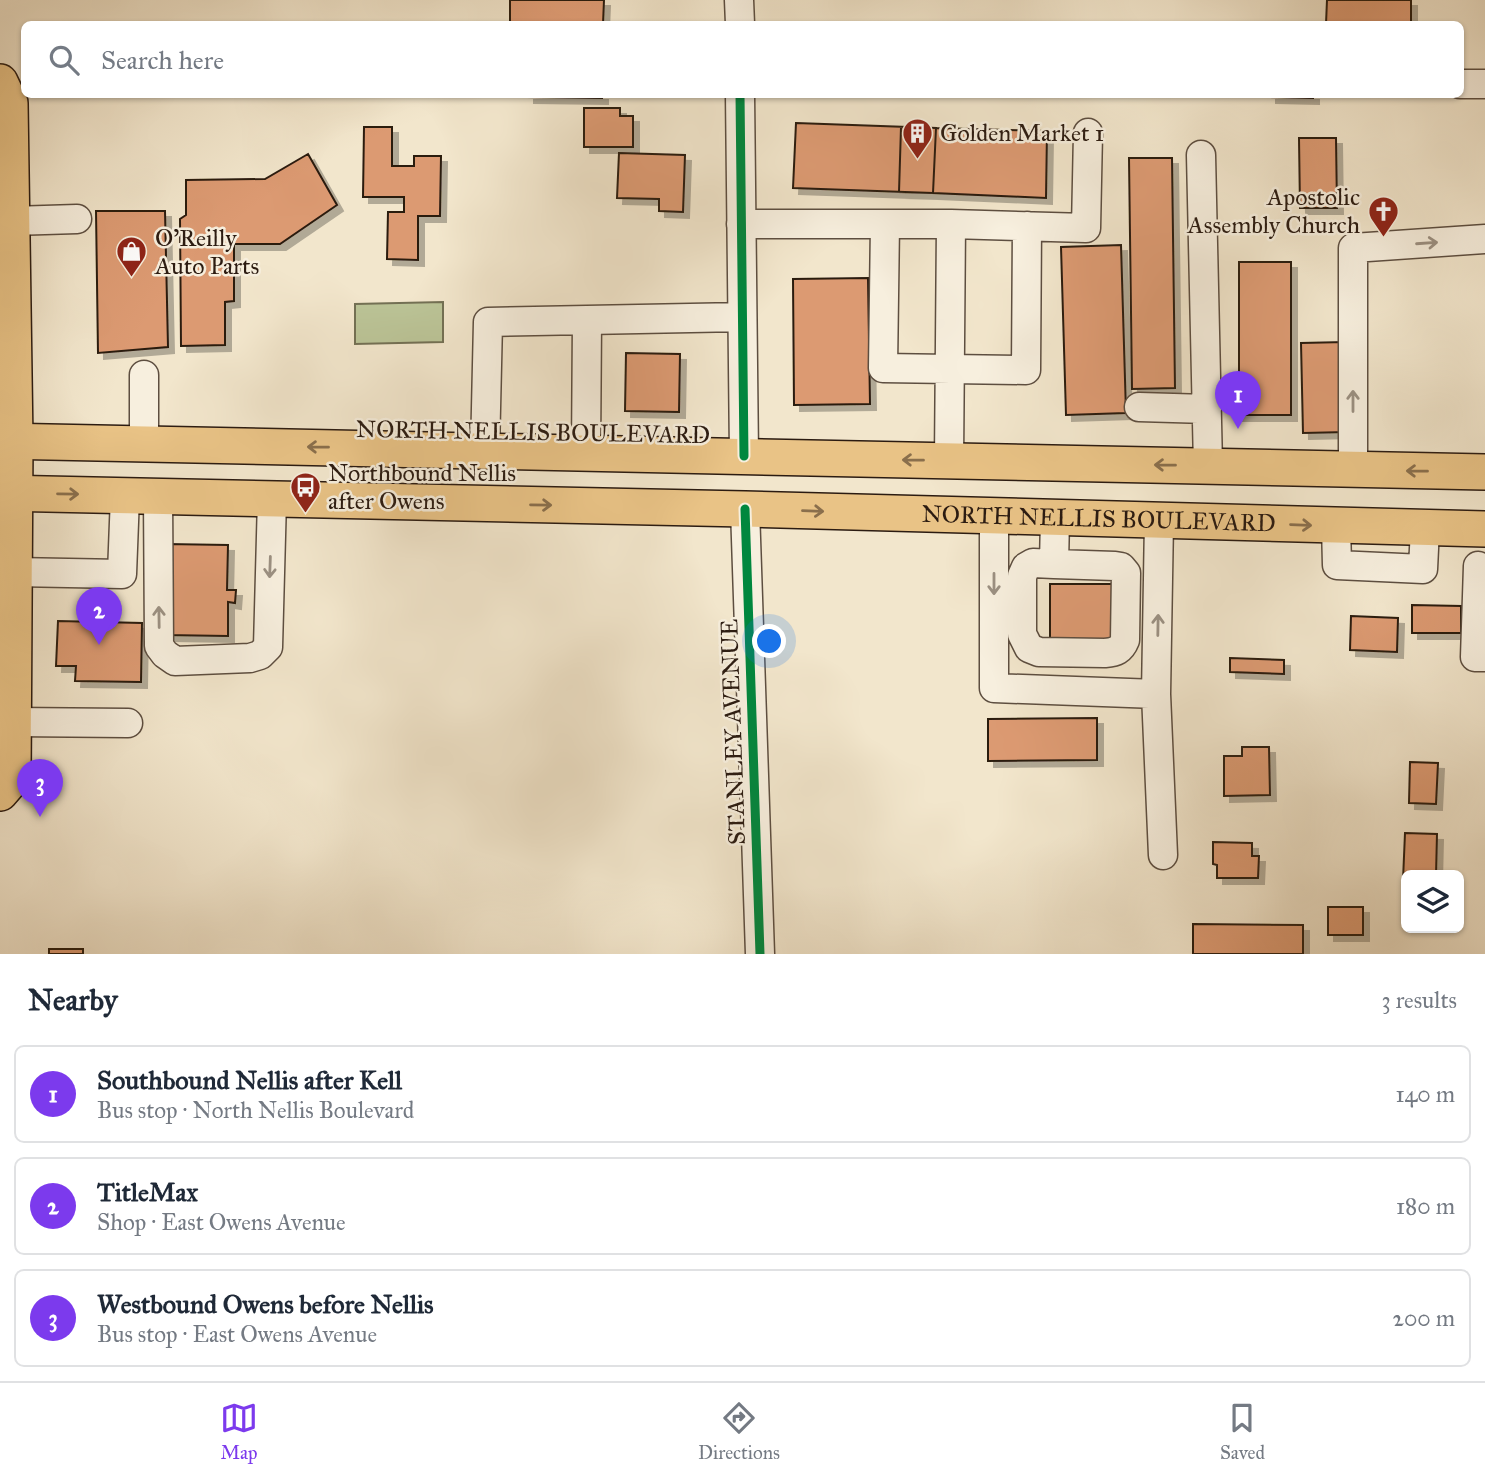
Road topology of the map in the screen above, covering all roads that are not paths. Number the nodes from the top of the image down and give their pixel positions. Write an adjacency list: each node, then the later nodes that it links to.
1 (739, 0): 2 (street)
2 (740, 21)
3 (0, 82): 10 (main road)
4 (1464, 84): 5 (street)
5 (1485, 84)
6 (740, 98): 11 (street)
7 (1088, 134): 14 (street)
8 (1201, 155): 21 (street)
9 (77, 219): 10 (street)
10 (12, 221): 22 (main road)
11 (741, 224): 12 (street); 16 (street)
12 (885, 224): 13 (street); 18 (street)
13 (951, 224): 14 (street); 18 (street)
14 (1027, 226): 18 (street)
15 (1485, 239): 29 (street, one-way to 15)
16 (742, 317): 17 (street); 26 (street)
17 (587, 320): 24 (street); 25 (street)
18 (950, 369): 27 (street)
19 (144, 375): 23 (street)
20 (1139, 408): 21 (street)
21 (1207, 409): 28 (street)
22 (8, 441): 23 (main road, NORTH NELLIS BOULEVARD); 31 (main road)
23 (144, 444): 24 (main road, NORTH NELLIS BOULEVARD, one-way to 23)
24 (485, 451): 25 (main road, NORTH NELLIS BOULEVARD)
25 (586, 453): 26 (main road, NORTH NELLIS BOULEVARD)
26 (744, 456): 27 (main road, NORTH NELLIS BOULEVARD, one-way to 26)
27 (949, 460): 28 (main road, NORTH NELLIS BOULEVARD, one-way to 27)
28 (1208, 466): 29 (main road, NORTH NELLIS BOULEVARD)
29 (1353, 470): 30 (main road, NORTH NELLIS BOULEVARD, one-way to 29)
30 (1485, 472)
31 (8, 493): 32 (main road, NORTH NELLIS BOULEVARD, one-way to 32); 41 (main road)
32 (141, 496): 33 (main road, NORTH NELLIS BOULEVARD); 33 (street, one-way to 32); 41 (street)
33 (272, 499): 34 (main road, NORTH NELLIS BOULEVARD, one-way to 34)
34 (745, 509): 35 (main road, NORTH NELLIS BOULEVARD, one-way to 35); 48 (street, STANLEY AVENUE)
35 (994, 516): 36 (main road, NORTH NELLIS BOULEVARD); 43 (street, one-way to 43)
36 (1055, 518): 37 (main road, NORTH NELLIS BOULEVARD); 39 (street)
37 (1159, 521): 38 (main road, NORTH NELLIS BOULEVARD, one-way to 38); 43 (street, one-way to 37)
38 (1485, 530)
39 (1054, 564): 39 (street)
40 (1478, 566): 42 (street)
41 (14, 572): 44 (main road)
42 (1485, 657)
43 (1156, 694): 47 (street)
44 (13, 722): 45 (street); 46 (main road)
45 (128, 723)
46 (0, 793)
47 (1163, 855)
48 (760, 954)

